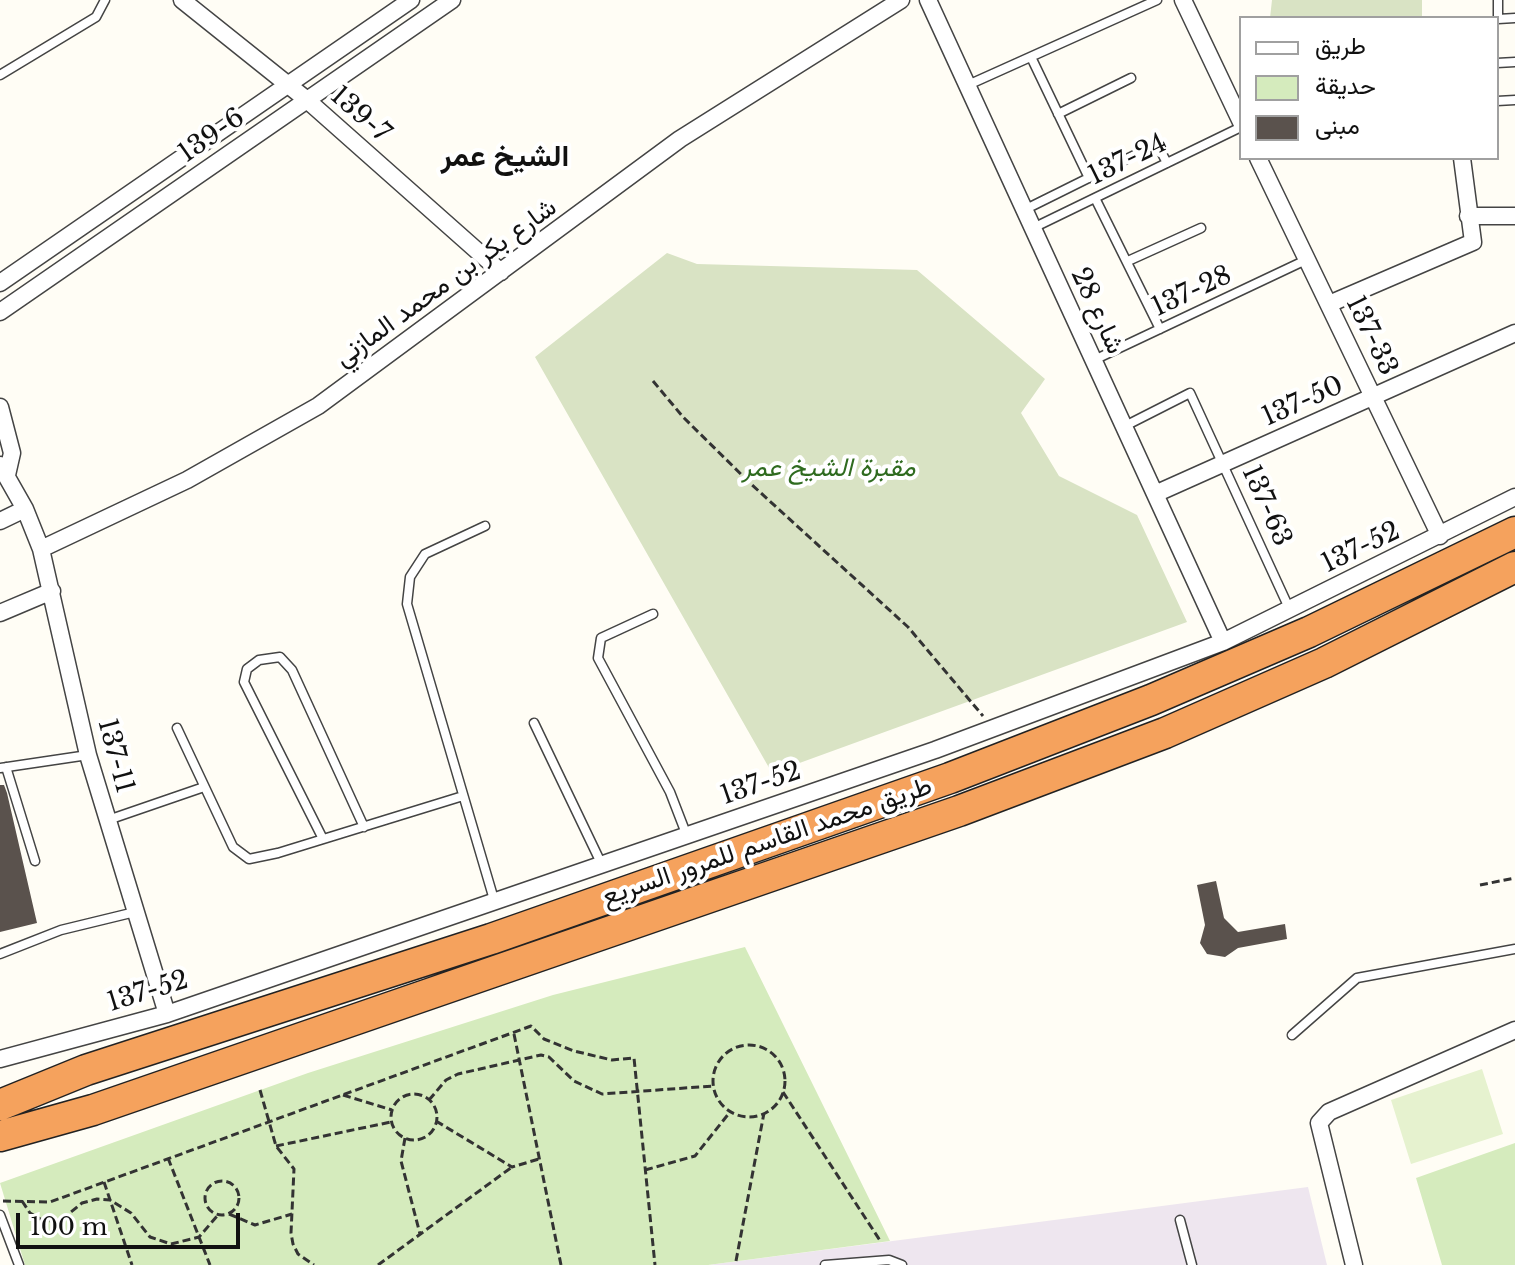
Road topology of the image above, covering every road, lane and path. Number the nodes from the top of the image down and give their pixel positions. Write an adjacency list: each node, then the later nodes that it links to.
1 (105, 0): 10 (lane)
2 (182, 0): 12 (street, 139-7)
3 (411, 0): 12 (street, 139-6)
4 (452, 0): 14 (street, 139-6)
5 (901, 0): 30 (street, شارع بكر بن محمد المازني)
6 (928, 0): 13 (street, شارع 28)
7 (1157, 0): 9 (lane)
8 (1183, 0): 16 (street)
9 (1031, 57): 13 (lane); 15 (lane)
10 (0, 75)
11 (1131, 78): 15 (lane)
12 (288, 85): 14 (street, 139-7); 31 (street, 139-6)
13 (967, 86): 23 (street, شارع 28)
14 (307, 100): 30 (street, 139-7); 33 (street, 139-6)
15 (1058, 114): 21 (lane)
16 (1239, 121)
17 (1239, 126): 20 (lane, 137-24)
18 (1259, 160): 28 (street, 137-33)
19 (1462, 160): 24 (street)
20 (1167, 163): 21 (lane); 22 (lane, 137-24)
21 (1089, 178): 23 (lane)
22 (1095, 198): 27 (lane, 137-24); 29 (lane)
23 (1024, 210): 27 (street, شارع 28)
24 (1468, 216): 25 (street); 32 (street)
25 (1515, 216)
26 (1201, 228): 29 (lane)
27 (1032, 229): 36 (street, شارع 28)
28 (1308, 259): 32 (street, 137-33); 34 (lane, 137-28)
29 (1128, 261): 34 (lane)
30 (501, 272): 50 (street, شارع بكر بن محمد المازني)
31 (0, 283)
32 (1329, 304): 38 (street, 137-33)
33 (0, 312)
34 (1160, 329): 36 (lane, 137-28)
35 (1515, 333): 38 (street, 137-50)
36 (1094, 361): 40 (street, شارع 28)
37 (653, 381): 59 (path)
38 (1373, 397): 41 (street, 137-50); 49 (street, 137-33)
39 (0, 407): 42 (street)
40 (1124, 426): 41 (lane, 137-63); 43 (street, شارع 28)
41 (1225, 463): 43 (street, 137-50); 53 (lane, 137-63)
42 (3, 470): 45 (street, 137-11)
43 (1155, 494): 56 (street, شارع 28)
44 (1515, 497): 49 (street, 137-52)
45 (25, 509): 46 (street); 50 (street, 137-11)
46 (0, 521)
47 (485, 526): 63 (lane)
48 (1515, 532): 82 (highway, طريق محمد القاسم للمرور السريع)
49 (1440, 536): 53 (street, 137-52)
50 (41, 549): 52 (street, 137-11)
51 (1515, 567): 91 (highway, طريق محمد القاسم للمرور السريع)
52 (52, 591): 54 (street); 60 (street, 137-11)
53 (1290, 609): 56 (street, 137-52)
54 (0, 613)
55 (653, 614): 66 (lane)
56 (1223, 642): 59 (street, 137-52)
57 (534, 723): 69 (lane)
58 (177, 728): 62 (lane)
59 (992, 728): 66 (street, 137-52)
60 (88, 755): 61 (lane); 64 (street, 137-11)
61 (3, 768): 68 (lane)
62 (204, 787): 64 (lane); 67 (lane)
63 (463, 796): 65 (lane); 72 (lane)
64 (108, 820): 73 (street, 137-11)
65 (364, 827): 67 (lane); 67 (lane)
66 (687, 836): 69 (street, 137-52)
67 (323, 839)
68 (35, 861)
69 (602, 865): 72 (street, 137-52)
70 (1515, 878): 71 (path)
71 (1480, 885)
72 (495, 903): 76 (street, 137-52)
73 (135, 912): 75 (lane); 76 (street, 137-11)
74 (1515, 949): 79 (lane)
75 (0, 954)
76 (167, 1014): 80 (street, 137-52)
77 (1515, 1030): 129 (street)
78 (513, 1033): 81 (path); 87 (path); 88 (path)
79 (1292, 1035)
80 (0, 1059)
81 (518, 1060): 87 (path); 89 (path); 103 (path)
82 (86, 1070): 84 (highway); 90 (highway, طريق محمد القاسم للمرور السريع)
83 (713, 1086): 86 (path); 87 (path); 93 (path)
84 (0, 1090)
85 (260, 1090): 96 (path)
86 (783, 1092): 94 (path); 117 (path)
87 (637, 1094): 105 (path)
88 (343, 1095): 92 (path); 96 (path)
89 (429, 1100): 92 (path); 95 (path)
90 (0, 1105)
91 (93, 1110): 98 (highway, طريق محمد القاسم للمرور السريع); 101 (highway)
92 (392, 1110): 97 (path)
93 (730, 1112): 94 (path); 105 (path)
94 (764, 1113): 118 (path)
95 (436, 1121): 99 (path); 104 (path)
96 (269, 1122): 100 (path); 102 (path)
97 (391, 1122): 99 (path); 100 (path)
98 (0, 1136)
99 (405, 1138): 115 (path)
100 (276, 1146): 111 (path)
101 (0, 1155)
102 (168, 1158): 106 (path); 116 (path)
103 (539, 1159): 104 (path); 124 (path)
104 (512, 1167): 115 (path)
105 (645, 1170): 125 (path)
106 (104, 1182): 107 (path); 109 (path)
107 (110, 1200): 109 (path); 116 (path); 120 (path)
108 (3, 1201): 109 (path)
109 (22, 1201)
110 (229, 1214): 111 (path); 113 (path); 113 (path)
111 (292, 1214): 122 (path)
112 (0, 1215): 119 (lane)
113 (218, 1215): 116 (path)
114 (1180, 1220): 128 (lane)
115 (420, 1234): 123 (path)
116 (199, 1237): 121 (path)
117 (881, 1242)
118 (736, 1261)
119 (19, 1265)
120 (132, 1265)
121 (210, 1265)
122 (314, 1265)
123 (378, 1265)
124 (561, 1265)
125 (655, 1265)
126 (825, 1265): 127 (lane)
127 (902, 1265)
128 (1192, 1265)
129 (1354, 1265)

